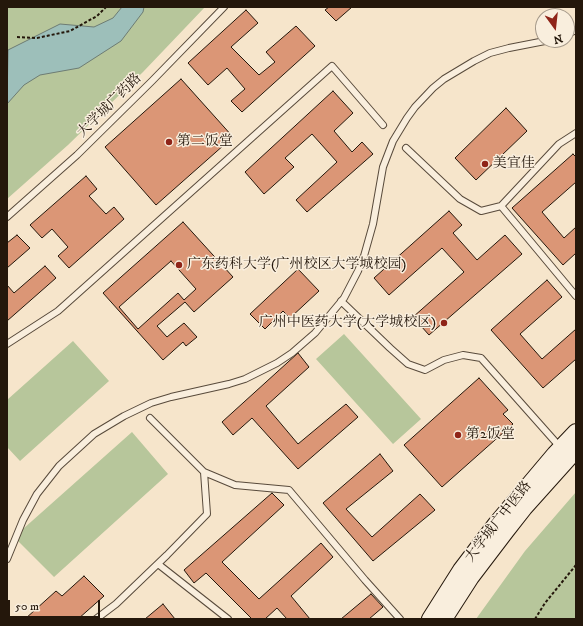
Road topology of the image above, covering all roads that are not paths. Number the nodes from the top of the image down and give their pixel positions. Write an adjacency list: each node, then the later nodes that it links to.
1 (224, 7): 7 (lane, 大学城广药路)
2 (535, 43): 9 (lane)
3 (382, 125): 10 (lane)
4 (576, 133): 6 (lane)
5 (406, 148): 6 (lane)
6 (500, 206): 8 (lane)
7 (7, 217)
8 (576, 296)
9 (342, 301): 13 (lane); 15 (lane)
10 (7, 344)
11 (150, 418): 14 (lane)
12 (576, 432): 13 (main road, 大学城广中医路)
13 (569, 449): 20 (main road, 大学城广中医路); 21 (main road, 大学城广中医路)
14 (204, 472): 16 (lane); 19 (lane)
15 (7, 559)
16 (158, 564): 17 (lane); 18 (lane)
17 (96, 619)
18 (228, 619)
19 (400, 619)
20 (430, 619)
21 (444, 619)

